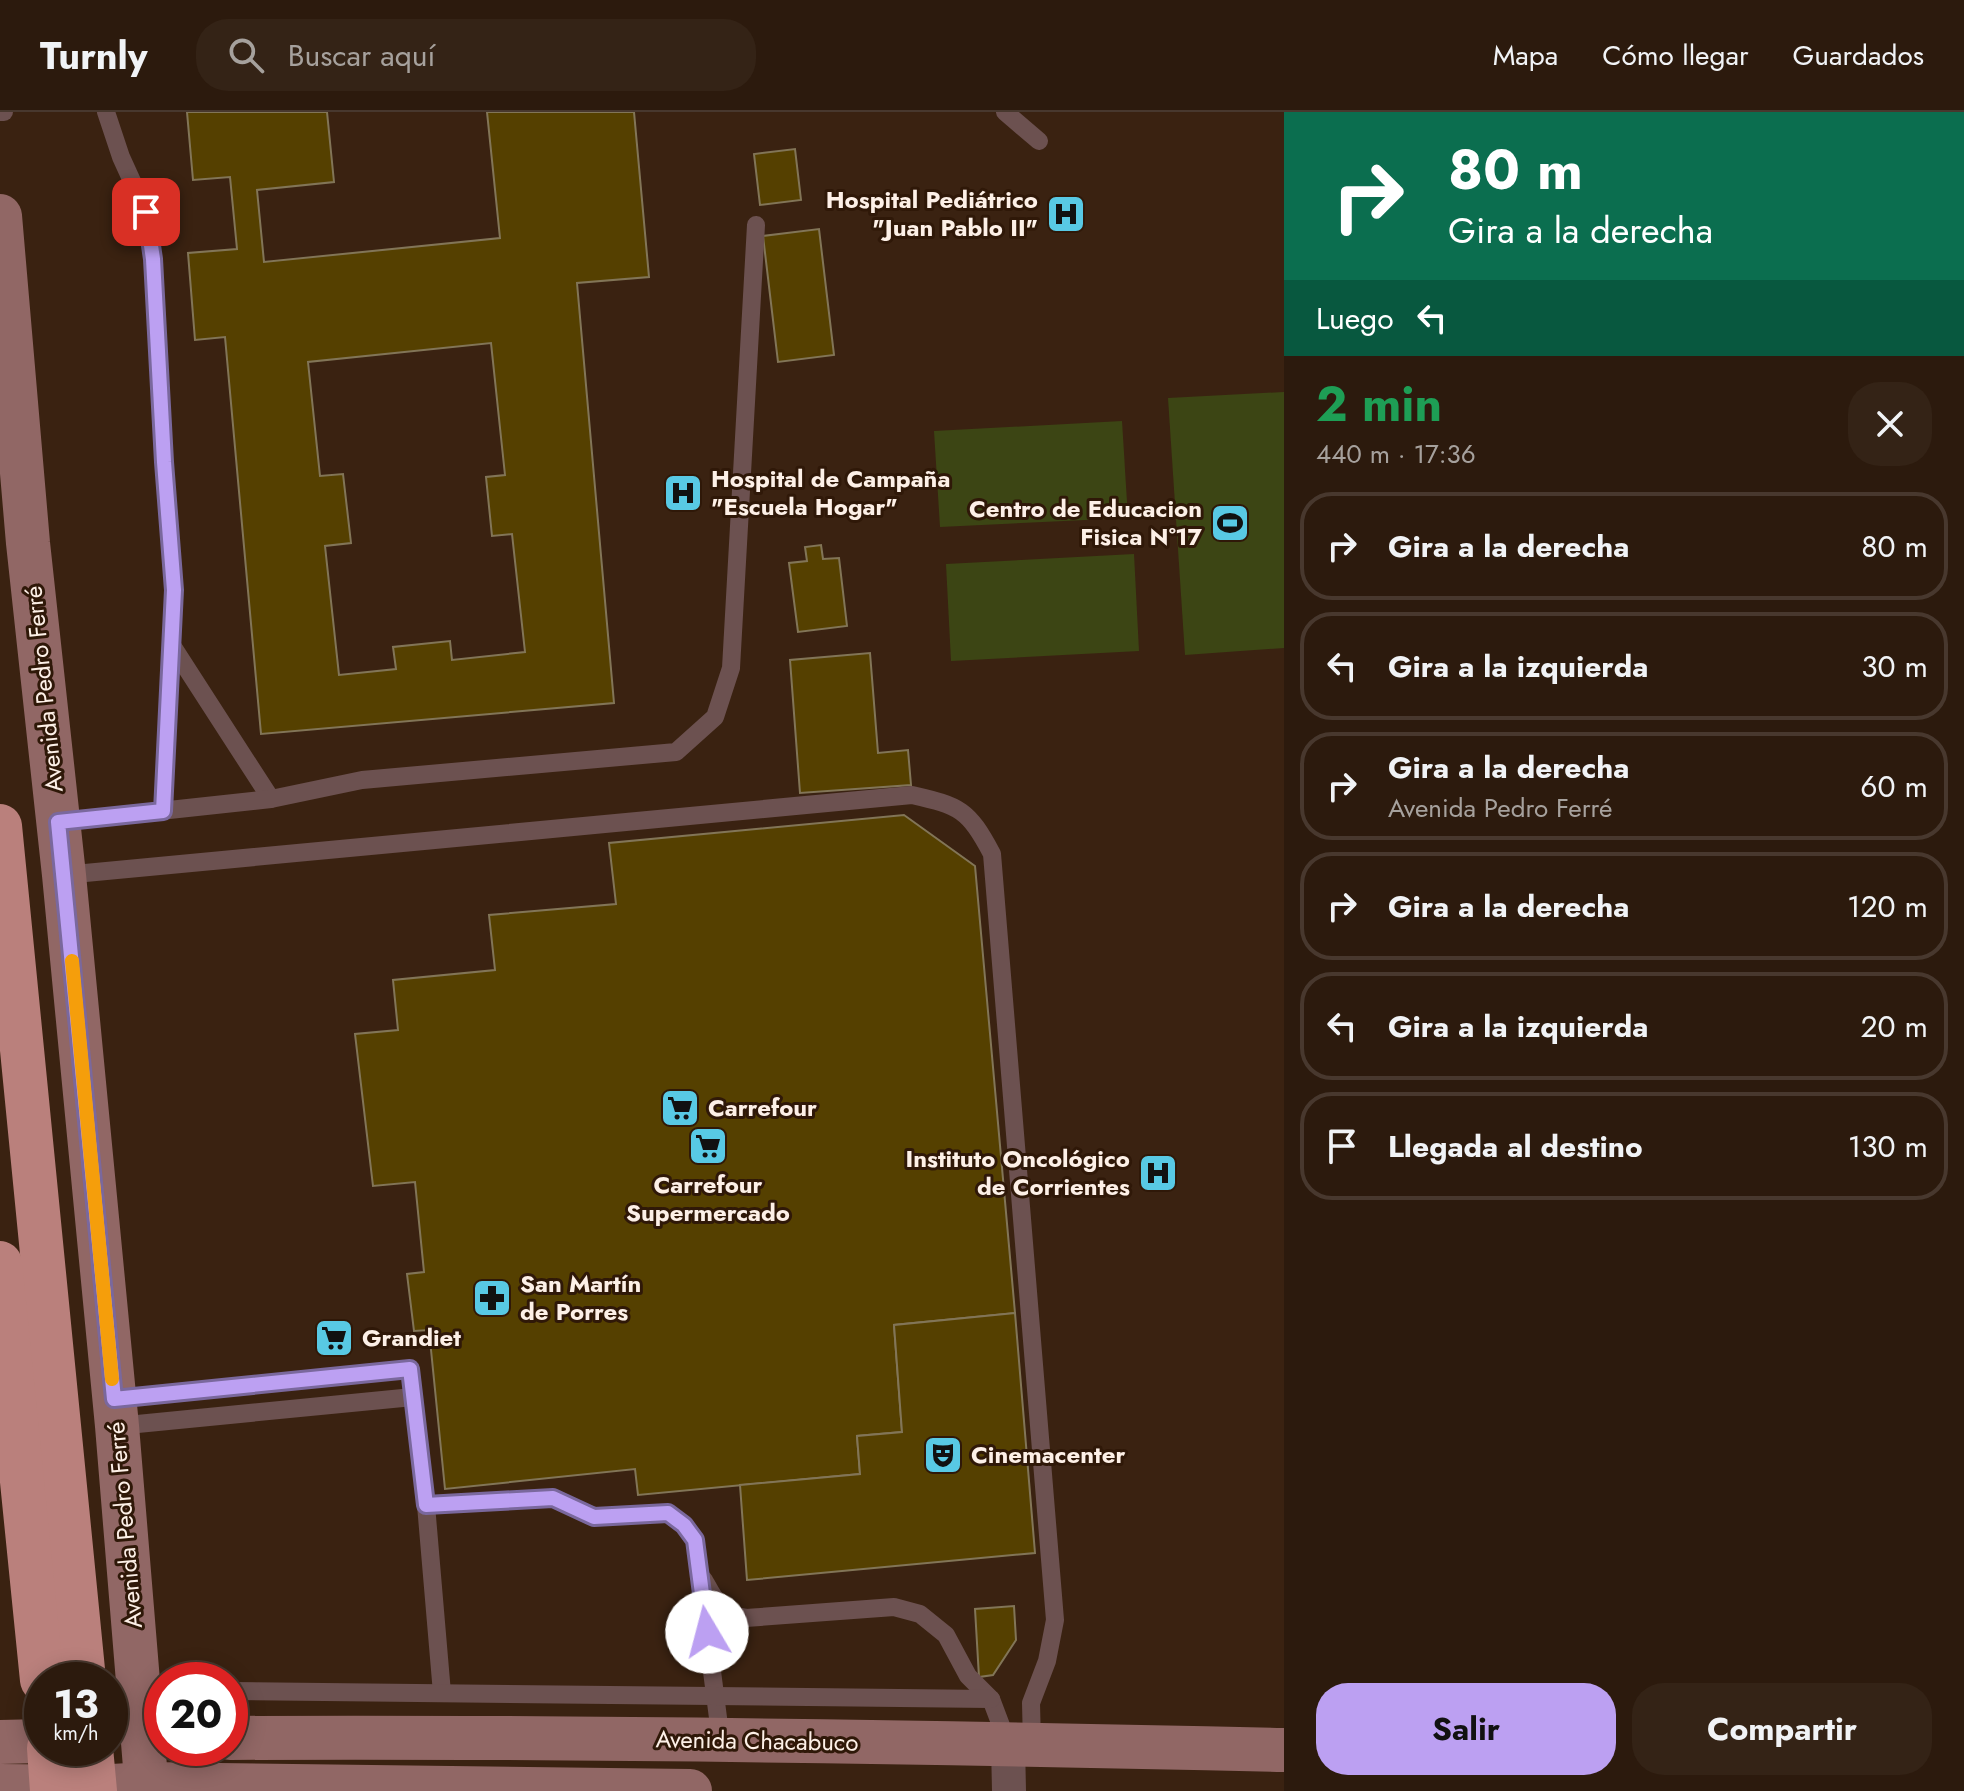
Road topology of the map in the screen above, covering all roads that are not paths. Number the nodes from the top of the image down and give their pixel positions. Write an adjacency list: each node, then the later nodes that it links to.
1 (106, 112): 7 (lane)
2 (1005, 112): 3 (lane)
3 (1039, 141)
4 (0, 216): 6 (main road, Avenida Pedro Ferré)
5 (756, 225): 8 (lane)
6 (14, 545): 10 (main road, Avenida Pedro Ferré)
7 (171, 644): 8 (lane); 9 (lane)
8 (271, 799): 9 (lane)
9 (163, 811): 10 (lane)
10 (58, 822): 12 (main road, Avenida Pedro Ferré)
11 (0, 826): 19 (highway)
12 (64, 875): 15 (main road, Avenida Pedro Ferré); 30 (lane)
13 (0, 1263): 18 (highway)
14 (413, 1397): 15 (lane); 15 (lane); 16 (lane)
15 (116, 1412): 26 (main road, Avenida Pedro Ferré)
16 (426, 1505): 17 (lane); 21 (lane)
17 (699, 1569): 22 (lane); 23 (lane)
18 (40, 1662)
19 (82, 1662)
20 (248, 1693): 24 (lane)
21 (442, 1693): 22 (lane); 24 (lane)
22 (716, 1695): 23 (lane); 28 (lane)
23 (991, 1699): 30 (lane)
24 (404, 1715): 25 (main road, Avenida Chacabuco); 28 (main road, Avenida Chacabuco)
25 (248, 1736)
26 (138, 1739): 34 (main road, Avenida Pedro Ferré)
27 (24, 1741): 29 (main road)
28 (721, 1741): 30 (main road, Avenida Chacabuco)
29 (0, 1742)
30 (1020, 1744): 31 (main road, Avenida Chacabuco); 37 (street)
31 (1284, 1750)
32 (72, 1775): 33 (main road); 34 (main road)
33 (0, 1786)
34 (147, 1788): 35 (main road)
35 (328, 1790): 36 (main road)
36 (690, 1791)
37 (1009, 1791)

